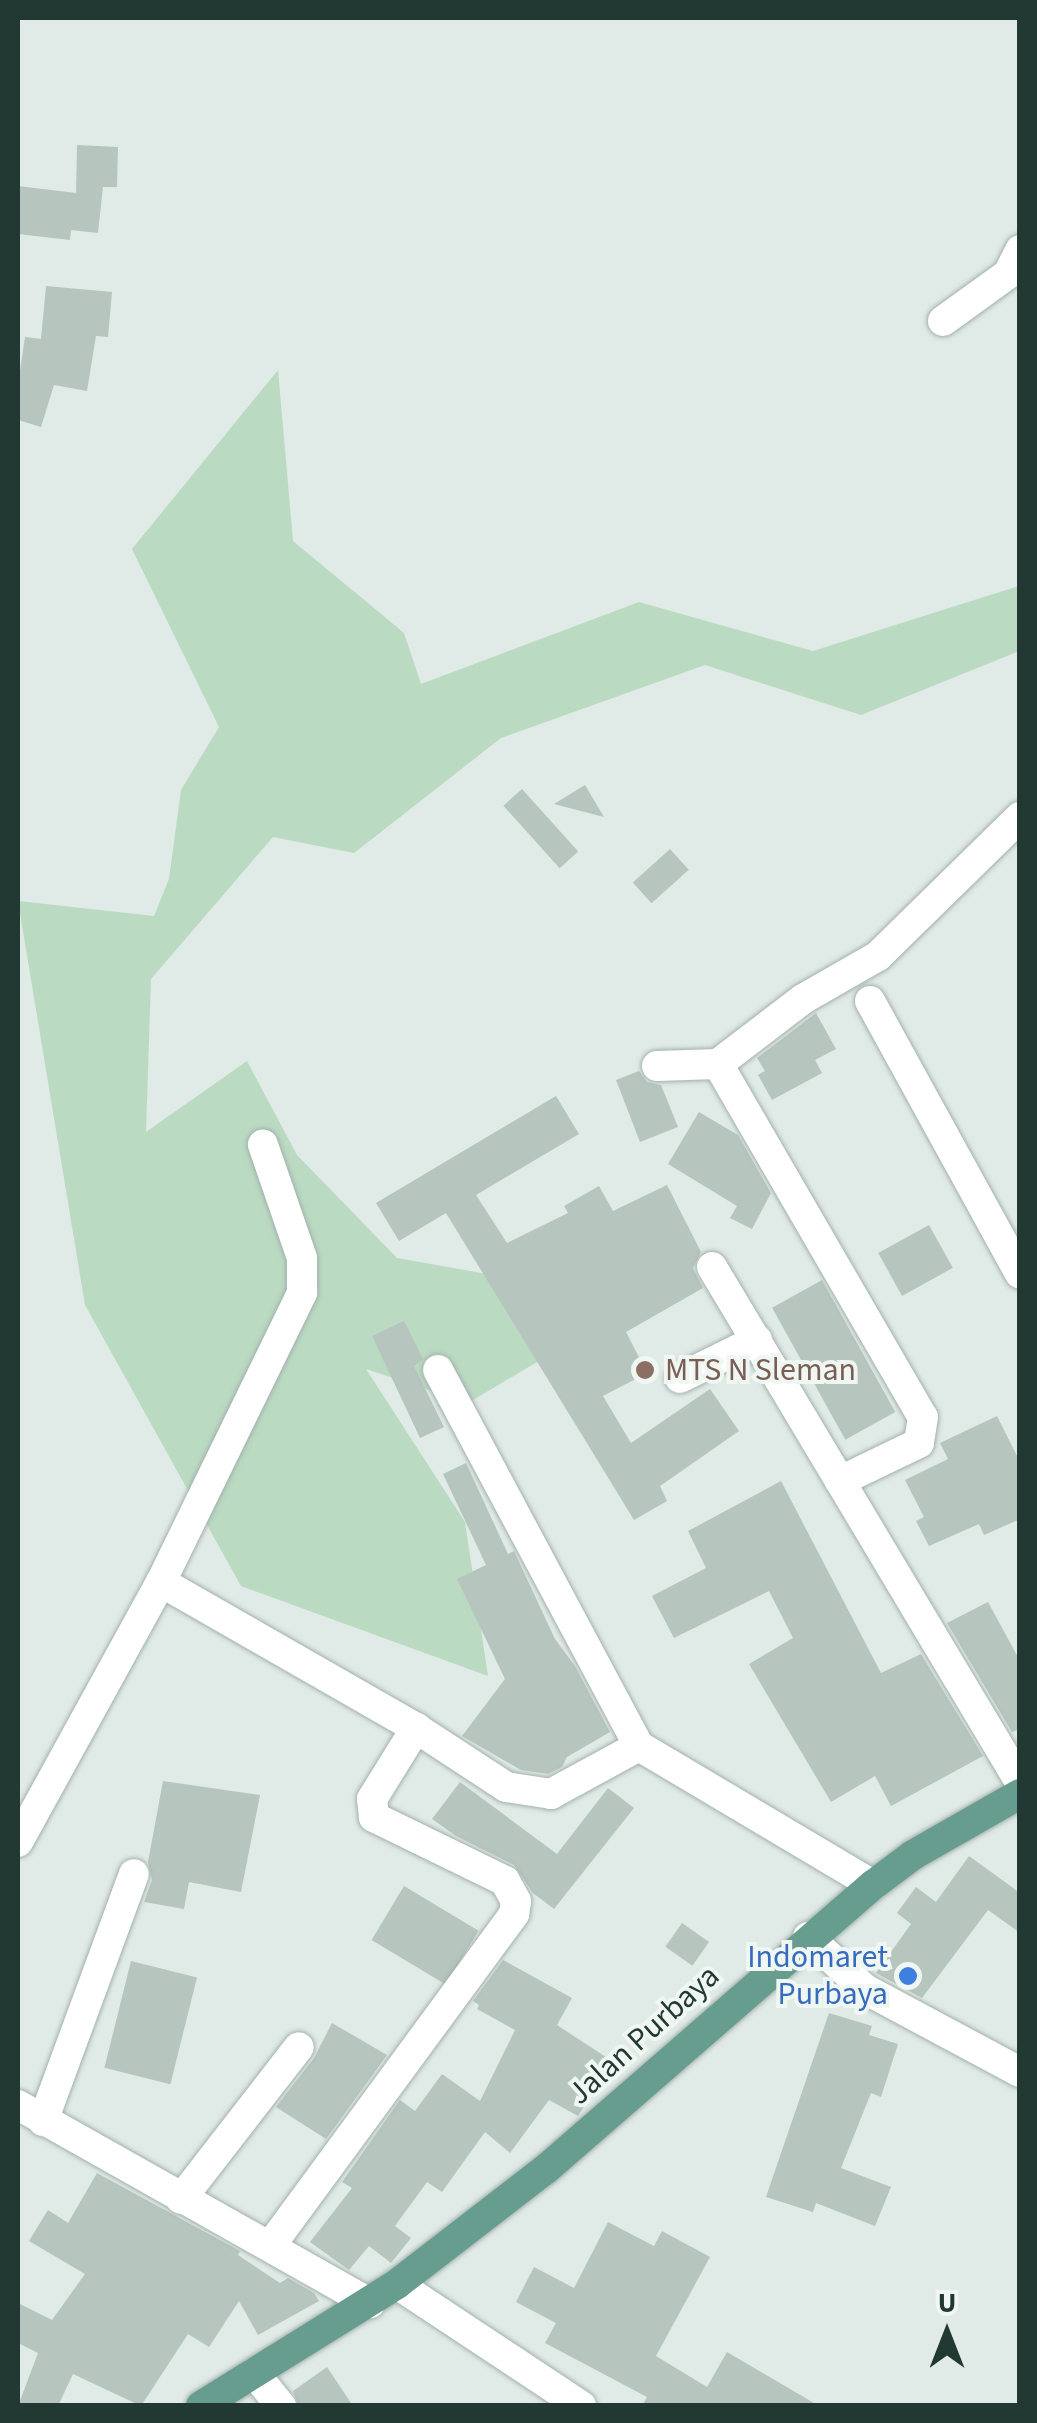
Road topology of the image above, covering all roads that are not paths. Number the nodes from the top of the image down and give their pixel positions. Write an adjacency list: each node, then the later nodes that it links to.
1 (1016, 267): 2 (street)
2 (943, 321)
3 (1020, 817): 5 (street)
4 (870, 1001): 9 (street)
5 (718, 1064): 6 (street); 13 (street)
6 (657, 1066)
7 (263, 1145): 14 (street)
8 (712, 1267): 10 (street)
9 (1020, 1274)
10 (758, 1340): 12 (street); 13 (street)
11 (438, 1370): 16 (street)
12 (680, 1378)
13 (840, 1481): 17 (street)
14 (161, 1582): 15 (street); 19 (street)
15 (416, 1728): 16 (street); 27 (street)
16 (639, 1746): 21 (street)
17 (1020, 1782)
18 (1020, 1794): 21 (main road, Jalan Purbaya)
19 (18, 1842)
20 (134, 1874): 25 (street)
21 (872, 1885): 22 (main road, Jalan Purbaya)
22 (808, 1937): 24 (street); 28 (main road, Jalan Purbaya)
23 (299, 2047): 26 (street)
24 (1020, 2072)
25 (30, 2113): 26 (street)
26 (180, 2199): 27 (street)
27 (271, 2245): 29 (street)
28 (397, 2284): 29 (main road, Jalan Purbaya); 33 (street)
29 (370, 2303): 30 (main road, Jalan Purbaya)
30 (254, 2373): 31 (main road, Jalan Purbaya); 32 (street)
31 (200, 2406)
32 (282, 2406)
33 (582, 2406)

